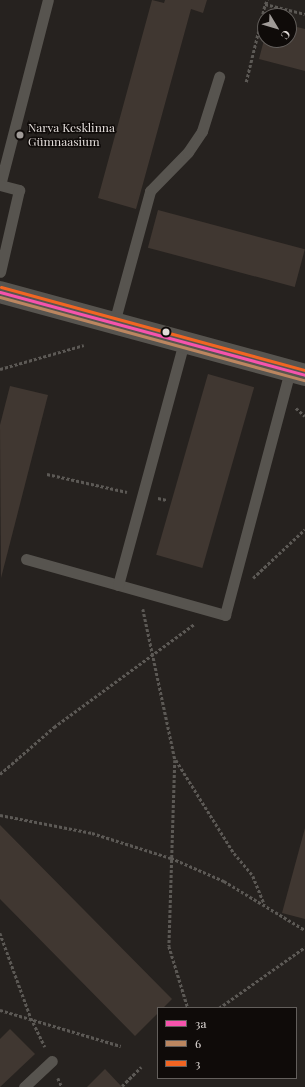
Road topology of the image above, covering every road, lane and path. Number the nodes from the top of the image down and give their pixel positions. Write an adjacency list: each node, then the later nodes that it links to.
1 (48, 0): 7 (lane)
2 (268, 0): 3 (path)
3 (265, 4): 4 (path); 6 (path)
4 (305, 14)
5 (219, 76): 10 (lane)
6 (246, 82)
7 (0, 185): 8 (lane)
8 (0, 272)
9 (0, 292): 10 (street)
10 (114, 323): 11 (street)
11 (184, 342): 14 (street); 16 (lane)
12 (84, 345): 13 (path)
13 (0, 369)
14 (297, 373): 22 (lane)
15 (47, 474): 16 (path)
16 (143, 495): 17 (path); 20 (lane)
17 (167, 500)
18 (304, 529): 22 (path)
19 (26, 559): 20 (lane)
20 (118, 585): 21 (lane)
21 (140, 591): 23 (lane); 24 (path)
22 (231, 599): 23 (lane)
23 (212, 612): 24 (path)
24 (151, 654): 25 (path); 26 (path)
25 (175, 760): 28 (path); 29 (path)
26 (0, 774)
27 (0, 815): 28 (path)
28 (171, 858): 29 (path); 33 (path)
29 (265, 905): 30 (path)
30 (305, 930)
31 (0, 933): 36 (path)
32 (305, 947): 34 (path)
33 (188, 1007)
34 (220, 1007)
35 (0, 1010): 36 (path)
36 (31, 1018): 37 (path); 38 (path)
37 (121, 1046)
38 (52, 1061): 41 (lane)
39 (141, 1067): 40 (path)
40 (122, 1086)
41 (24, 1087)

